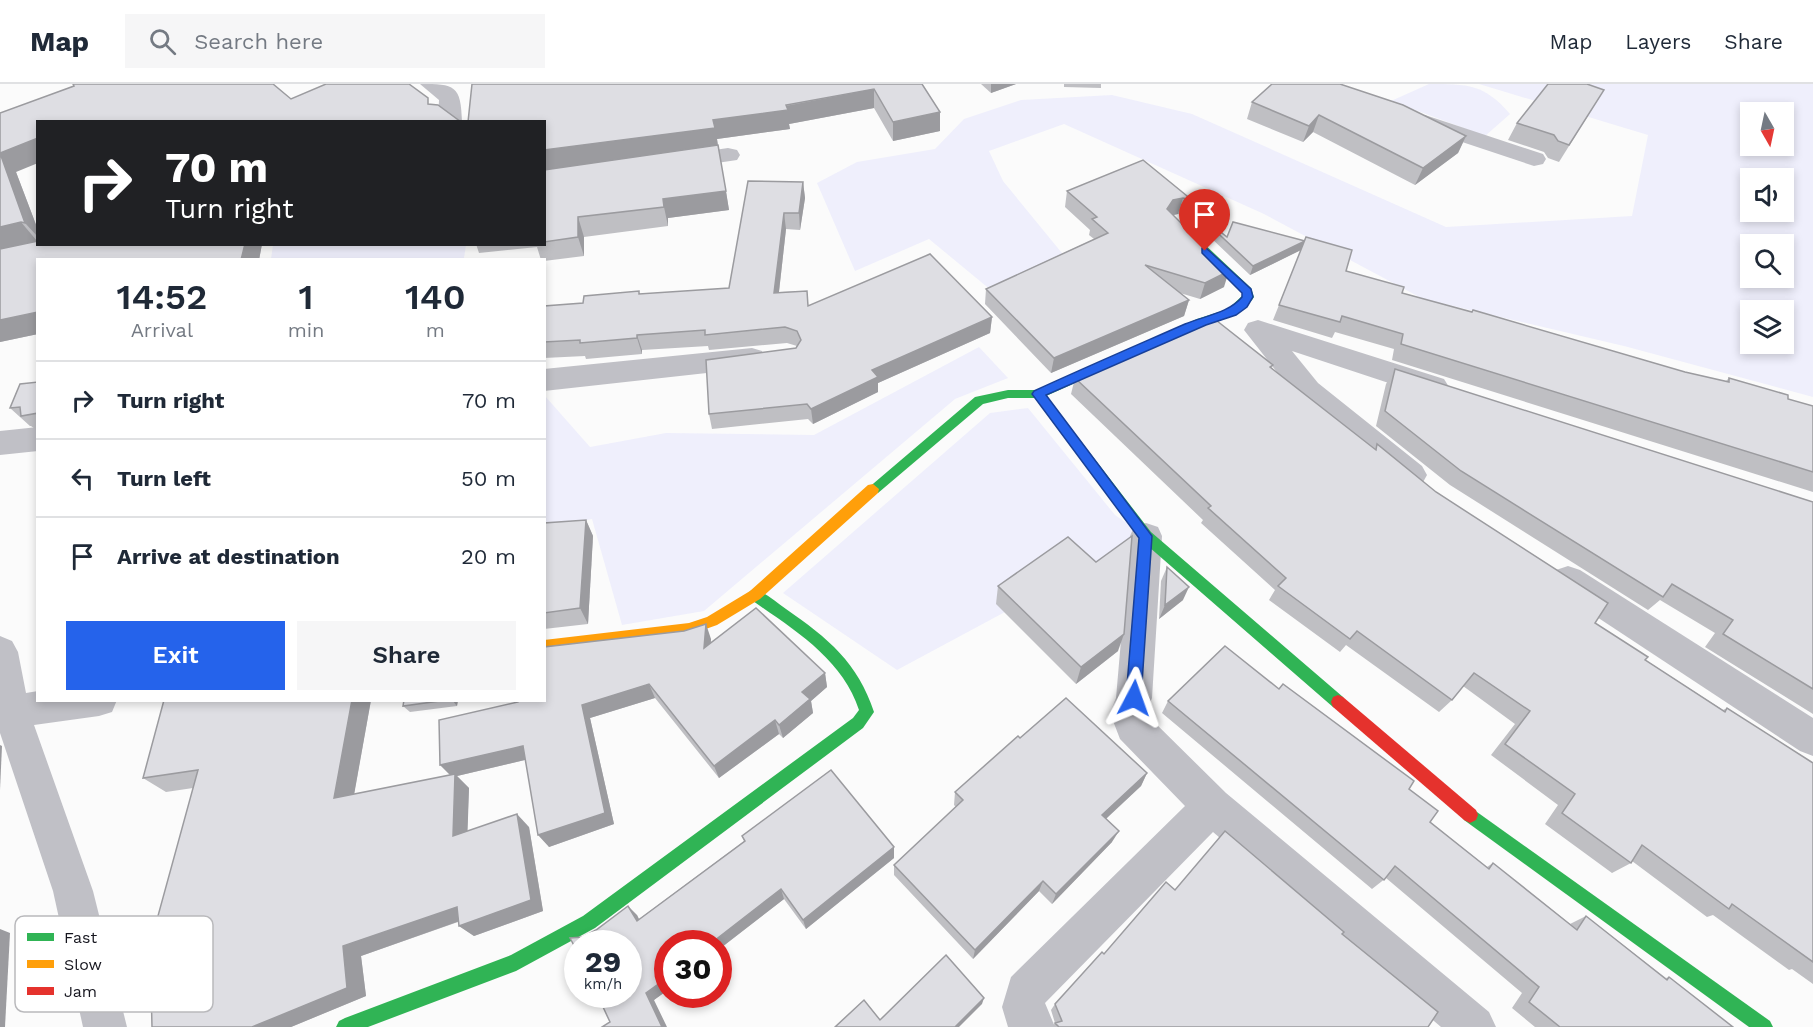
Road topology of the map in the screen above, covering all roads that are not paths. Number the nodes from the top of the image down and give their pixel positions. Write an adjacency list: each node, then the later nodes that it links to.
1 (431, 84): 3 (street)
2 (1403, 114): 5 (street)
3 (450, 120)
4 (728, 155): 6 (street)
5 (1534, 159)
6 (659, 165)
7 (1185, 231): 8 (street)
8 (1232, 312): 9 (street); 12 (street)
9 (1259, 331): 13 (street); 16 (street)
10 (775, 356): 11 (street)
11 (546, 380)
12 (1038, 394): 17 (street); 19 (street)
13 (1462, 396)
14 (36, 439): 15 (street)
15 (0, 443)
16 (1431, 490)
17 (1146, 536): 25 (street); 32 (street)
18 (1546, 566): 24 (street)
19 (755, 595): 20 (street); 29 (street)
20 (546, 646)
21 (0, 652): 23 (street)
22 (83, 702): 23 (street)
23 (11, 711): 26 (street)
24 (1813, 739)
25 (1212, 806): 30 (street); 31 (street)
26 (80, 916)
27 (102, 1012): 28 (street)
28 (105, 1027)
29 (345, 1027)
30 (1033, 1027)
31 (1474, 1027)
32 (1764, 1027)

